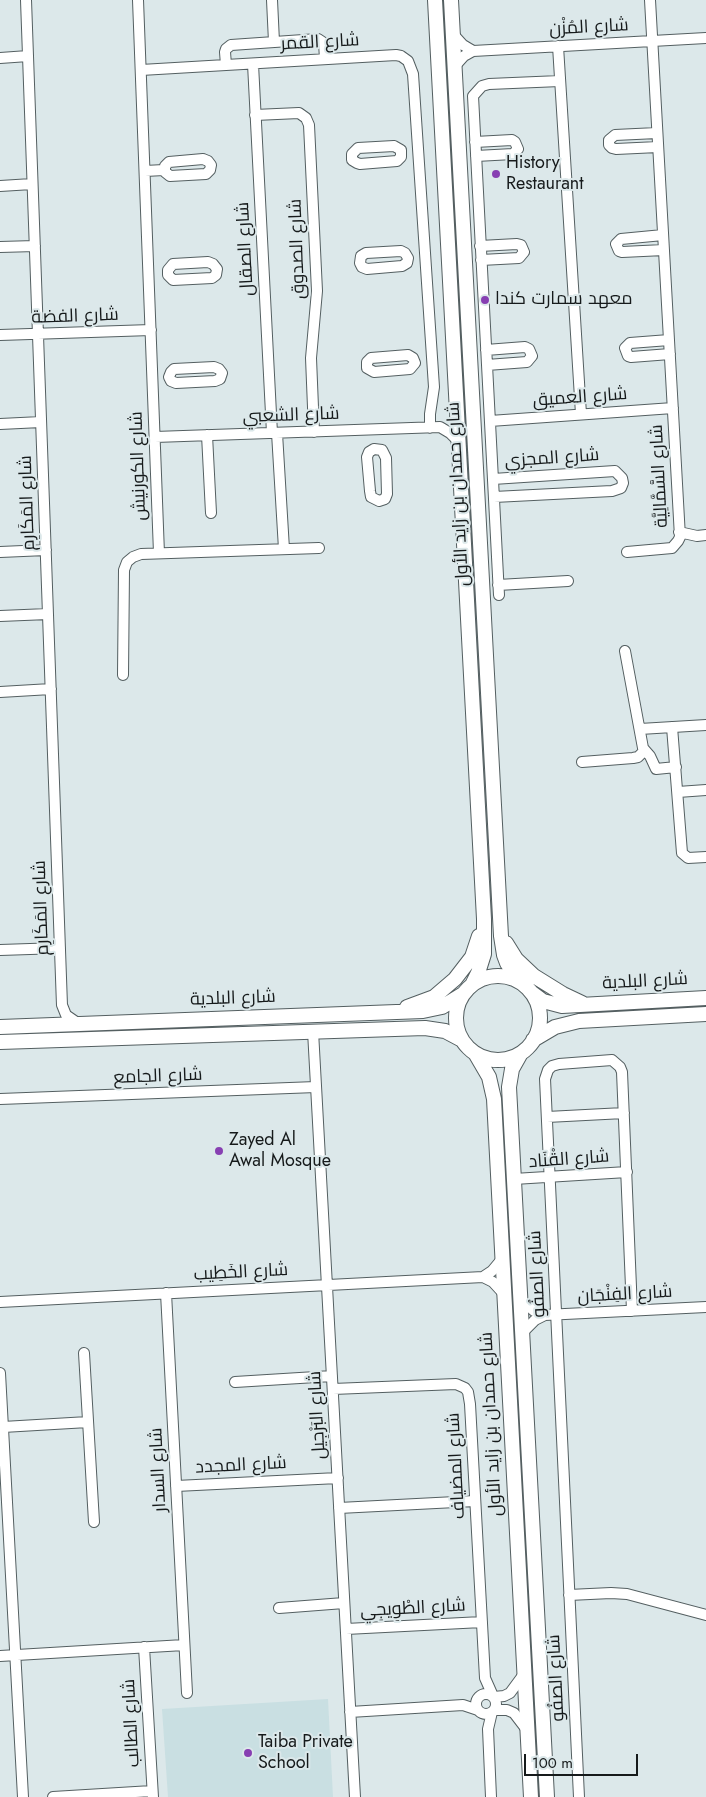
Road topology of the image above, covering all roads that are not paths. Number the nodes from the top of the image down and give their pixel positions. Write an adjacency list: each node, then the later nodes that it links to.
1 (26, 0): 13 (street, شارع المَكَارِم)
2 (138, 0): 19 (street, شارع الكورنيش)
3 (272, 0): 10 (street)
4 (435, 0): 54 (main road, شارع حمدان بن زايد الأول)
5 (451, 0): 7 (main road, شارع حمدان بن زايد الأول)
6 (650, 0): 9 (street, شارع السَّمَّالِيَّة)
7 (453, 34): 12 (street); 18 (main road, شارع حمدان بن زايد الأول)
8 (706, 38): 9 (street, شارع المُزْن)
9 (652, 41): 11 (street, شارع المُزْن); 22 (street, شارع السَّمَّالِيَّة)
10 (274, 42): 15 (street); 17 (street)
11 (558, 46): 12 (street, شارع المُزْن); 20 (street)
12 (473, 51): 18 (street)
13 (28, 56): 14 (street); 30 (street, شارع المَكَارِم)
14 (0, 58)
15 (326, 60): 16 (street, شارع القمر); 25 (street, شارع القمر)
16 (253, 64): 17 (street, شارع القمر); 21 (street, شارع الصقال)
17 (226, 65): 19 (street, شارع القمر)
18 (455, 66): 66 (main road, شارع حمدان بن زايد الأول)
19 (141, 70): 29 (street, شارع الكورنيش)
20 (560, 81): 23 (street); 55 (street)
21 (256, 115): 61 (street, شارع الصدوق); 62 (street, شارع الصقال)
22 (657, 132): 24 (street, شارع السَّمَّالِيَّة); 24 (street)
23 (475, 142): 27 (street); 27 (street)
24 (658, 147): 32 (street, شارع السَّمَّالِيَّة)
25 (419, 152): 26 (street); 37 (street, شارع القمر)
26 (401, 154)
27 (476, 156): 34 (street)
28 (164, 170): 29 (street)
29 (145, 171): 41 (street, شارع الكورنيش)
30 (32, 184): 31 (street); 33 (street, شارع المَكَارِم)
31 (0, 186)
32 (663, 235): 36 (street, شارع السَّمَّالِيَّة); 36 (street)
33 (35, 246): 35 (street); 43 (street, شارع المَكَارِم)
34 (480, 246): 39 (street); 39 (street)
35 (0, 247)
36 (664, 250): 45 (street, شارع السَّمَّالِيَّة)
37 (426, 256): 38 (street); 48 (street, شارع القمر)
38 (408, 258)
39 (481, 260): 46 (street)
40 (167, 272): 41 (street)
41 (148, 273): 42 (street, شارع الكورنيش)
42 (151, 330): 43 (street, شارع الفضة); 52 (street, شارع الكورنيش)
43 (38, 334): 44 (street, شارع الفضة); 57 (street, شارع المَكَارِم)
44 (0, 335)
45 (669, 340): 47 (street, شارع السَّمَّالِيَّة); 47 (street)
46 (486, 350): 50 (street); 50 (street)
47 (670, 354): 53 (street, شارع السَّمَّالِيَّة)
48 (432, 361): 49 (street); 59 (street, شارع القمر)
49 (415, 363)
50 (487, 365): 56 (street)
51 (169, 377): 52 (street)
52 (152, 378): 64 (street, شارع الكورنيش)
53 (673, 408): 55 (street, شارع العميق); 73 (street, شارع السَّمَّالِيَّة)
54 (457, 409): 59 (street); 65 (main road, شارع حمدان بن زايد الأول)
55 (582, 414): 56 (street, شارع العميق)
56 (490, 421): 68 (street)
57 (41, 422): 58 (street); 77 (street, شارع المَكَارِم)
58 (0, 424)
59 (435, 428): 60 (street, شارع الشعبي); 65 (street)
60 (375, 430): 61 (street, شارع الشعبي); 67 (street)
61 (314, 432): 62 (street, شارع الشعبي)
62 (275, 433): 63 (street, شارع الشعبي); 76 (street, شارع الصقال)
63 (207, 435): 64 (street, شارع الشعبي); 72 (street)
64 (155, 437): 80 (street, شارع الكورنيش)
65 (458, 441): 97 (main road, شارع حمدان بن زايد الأول)
66 (475, 444): 68 (street); 69 (main road, شارع حمدان بن زايد الأول)
67 (376, 448): 67 (street)
68 (492, 457): 69 (street); 70 (street)
69 (476, 473): 98 (main road, شارع حمدان بن زايد الأول)
70 (493, 479): 71 (street); 71 (street, شارع المجزي)
71 (494, 497): 81 (street)
72 (211, 513)
73 (680, 532): 74 (street); 79 (street, شارع السَّمَّالِيَّة)
74 (706, 535)
75 (319, 548): 76 (street)
76 (284, 549): 80 (street)
77 (46, 550): 78 (street); 82 (street, شارع المَكَارِم)
78 (0, 552)
79 (627, 552)
80 (159, 553): 85 (street)
81 (568, 580)
82 (48, 614): 83 (street); 86 (street, شارع المَكَارِم)
83 (0, 616)
84 (625, 652): 90 (street)
85 (124, 675)
86 (51, 689): 87 (street); 99 (street, شارع المَكَارِم)
87 (0, 692)
88 (706, 725): 89 (street)
89 (672, 727): 90 (street); 93 (street)
90 (640, 729): 91 (street)
91 (644, 751): 92 (street); 93 (street)
92 (582, 762)
93 (676, 768): 95 (street)
94 (706, 790): 95 (street)
95 (678, 792): 96 (street)
96 (706, 857)
97 (484, 919): 102 (main road, شارع حمدان بن زايد الأول); 108 (main road)
98 (501, 936): 101 (main road, شارع حمدان بن زايد الأول); 107 (main road)
99 (60, 948): 100 (street); 106 (street, شارع المَكَارِم)
100 (0, 950)
101 (519, 981): 102 (main road); 103 (main road)
102 (473, 983): 104 (main road)
103 (530, 992): 107 (main road, شارع البلدية); 115 (main road)
104 (463, 994): 108 (main road, شارع البلدية); 114 (main road)
105 (706, 998): 107 (main road, شارع البلدية)
106 (62, 1005): 110 (street); 111 (street)
107 (586, 1005)
108 (391, 1013): 110 (main road, شارع البلدية)
109 (706, 1014): 115 (main road, شارع البلدية)
110 (79, 1024): 111 (main road, شارع البلدية)
111 (46, 1025): 112 (main road, شارع البلدية)
112 (0, 1027)
113 (314, 1032): 114 (main road, شارع البلدية); 116 (main road, شارع البلدية); 119 (street, شارع البَرْجِيل)
114 (462, 1040): 118 (main road)
115 (533, 1040): 117 (main road)
116 (0, 1042)
117 (521, 1052): 118 (main road); 125 (main road, شارع حمدان بن زايد الأول)
118 (475, 1053): 126 (main road, شارع حمدان بن زايد الأول)
119 (316, 1087): 120 (street, شارع الجامع); 128 (street, شارع البَرْجِيل)
120 (0, 1099)
121 (624, 1113): 122 (street); 122 (street, شارع الصفُو); 123 (street, شارع الصفُو)
122 (547, 1117): 124 (street, شارع الصفُو)
123 (627, 1172): 124 (street, شارع القْنَاد); 134 (street, شارع الصفُو)
124 (550, 1177): 125 (street, شارع القْنَاد); 135 (street, شارع الصفُو)
125 (514, 1179): 131 (main road, شارع حمدان بن زايد الأول)
126 (502, 1259): 127 (street); 130 (main road, شارع حمدان بن زايد الأول)
127 (483, 1276): 128 (street, شارع الخَطِيب); 130 (street)
128 (327, 1284): 129 (street, شارع الخَطِيب); 139 (street, شارع البَرْجِيل)
129 (166, 1293): 132 (street, شارع الخَطِيب); 146 (street, شارع السدار)
130 (504, 1294): 160 (main road, شارع حمدان بن زايد الأول)
131 (520, 1299): 135 (street); 136 (main road, شارع حمدان بن زايد الأول)
132 (0, 1302)
133 (706, 1307): 134 (street, شارع الفِنْجَان)
134 (632, 1311): 135 (street, شارع الفِنْجَان)
135 (551, 1315): 136 (street); 150 (street, شارع الصفُو)
136 (522, 1333): 177 (main road, شارع حمدان بن زايد الأول)
137 (84, 1353): 142 (street)
138 (0, 1373): 143 (street)
139 (332, 1376): 140 (street); 141 (street, شارع البَرْجِيل)
140 (235, 1382)
141 (333, 1388): 145 (street, شارع البَرْجِيل); 147 (street, شارع المضياف)
142 (88, 1422): 143 (street); 149 (street)
143 (3, 1427): 144 (street)
144 (2, 1459): 158 (street)
145 (338, 1478): 146 (street, شارع المجدد); 148 (street, شارع البَرْجِيل)
146 (176, 1486): 156 (street, شارع السدار)
147 (475, 1501): 148 (street); 154 (street, شارع المضياف)
148 (339, 1508): 151 (street, شارع البَرْجِيل)
149 (94, 1522)
150 (569, 1595): 153 (street); 178 (street, شارع الصفُو)
151 (344, 1603): 152 (street); 155 (street, شارع البَرْجِيل)
152 (278, 1608)
153 (706, 1615)
154 (482, 1622): 155 (street, شارع الطْوِيجِي); 161 (street, شارع المضياف)
155 (346, 1629): 168 (street, شارع البَرْجِيل)
156 (184, 1645): 157 (street); 162 (street, شارع السدار)
157 (144, 1647): 158 (street); 171 (street, شارع الطالب)
158 (15, 1655): 159 (street); 172 (street)
159 (0, 1656)
160 (524, 1674): 163 (street); 170 (main road, شارع حمدان بن زايد الأول)
161 (485, 1678): 163 (street, شارع المضياف); 164 (street, شارع المضياف)
162 (187, 1693)
163 (493, 1696): 164 (street); 167 (street)
164 (479, 1697): 165 (street); 166 (street)
165 (463, 1705): 166 (street); 168 (street)
166 (479, 1710): 167 (street); 169 (street)
167 (493, 1711): 169 (street); 170 (street)
168 (350, 1712): 174 (street, شارع البَرْجِيل)
169 (488, 1729): 175 (street)
170 (527, 1731): 176 (main road, شارع حمدان بن زايد الأول)
171 (152, 1794): 173 (street)
172 (23, 1797)
173 (53, 1797)
174 (355, 1797)
175 (491, 1797)
176 (531, 1797)
177 (547, 1797)
178 (579, 1797)

